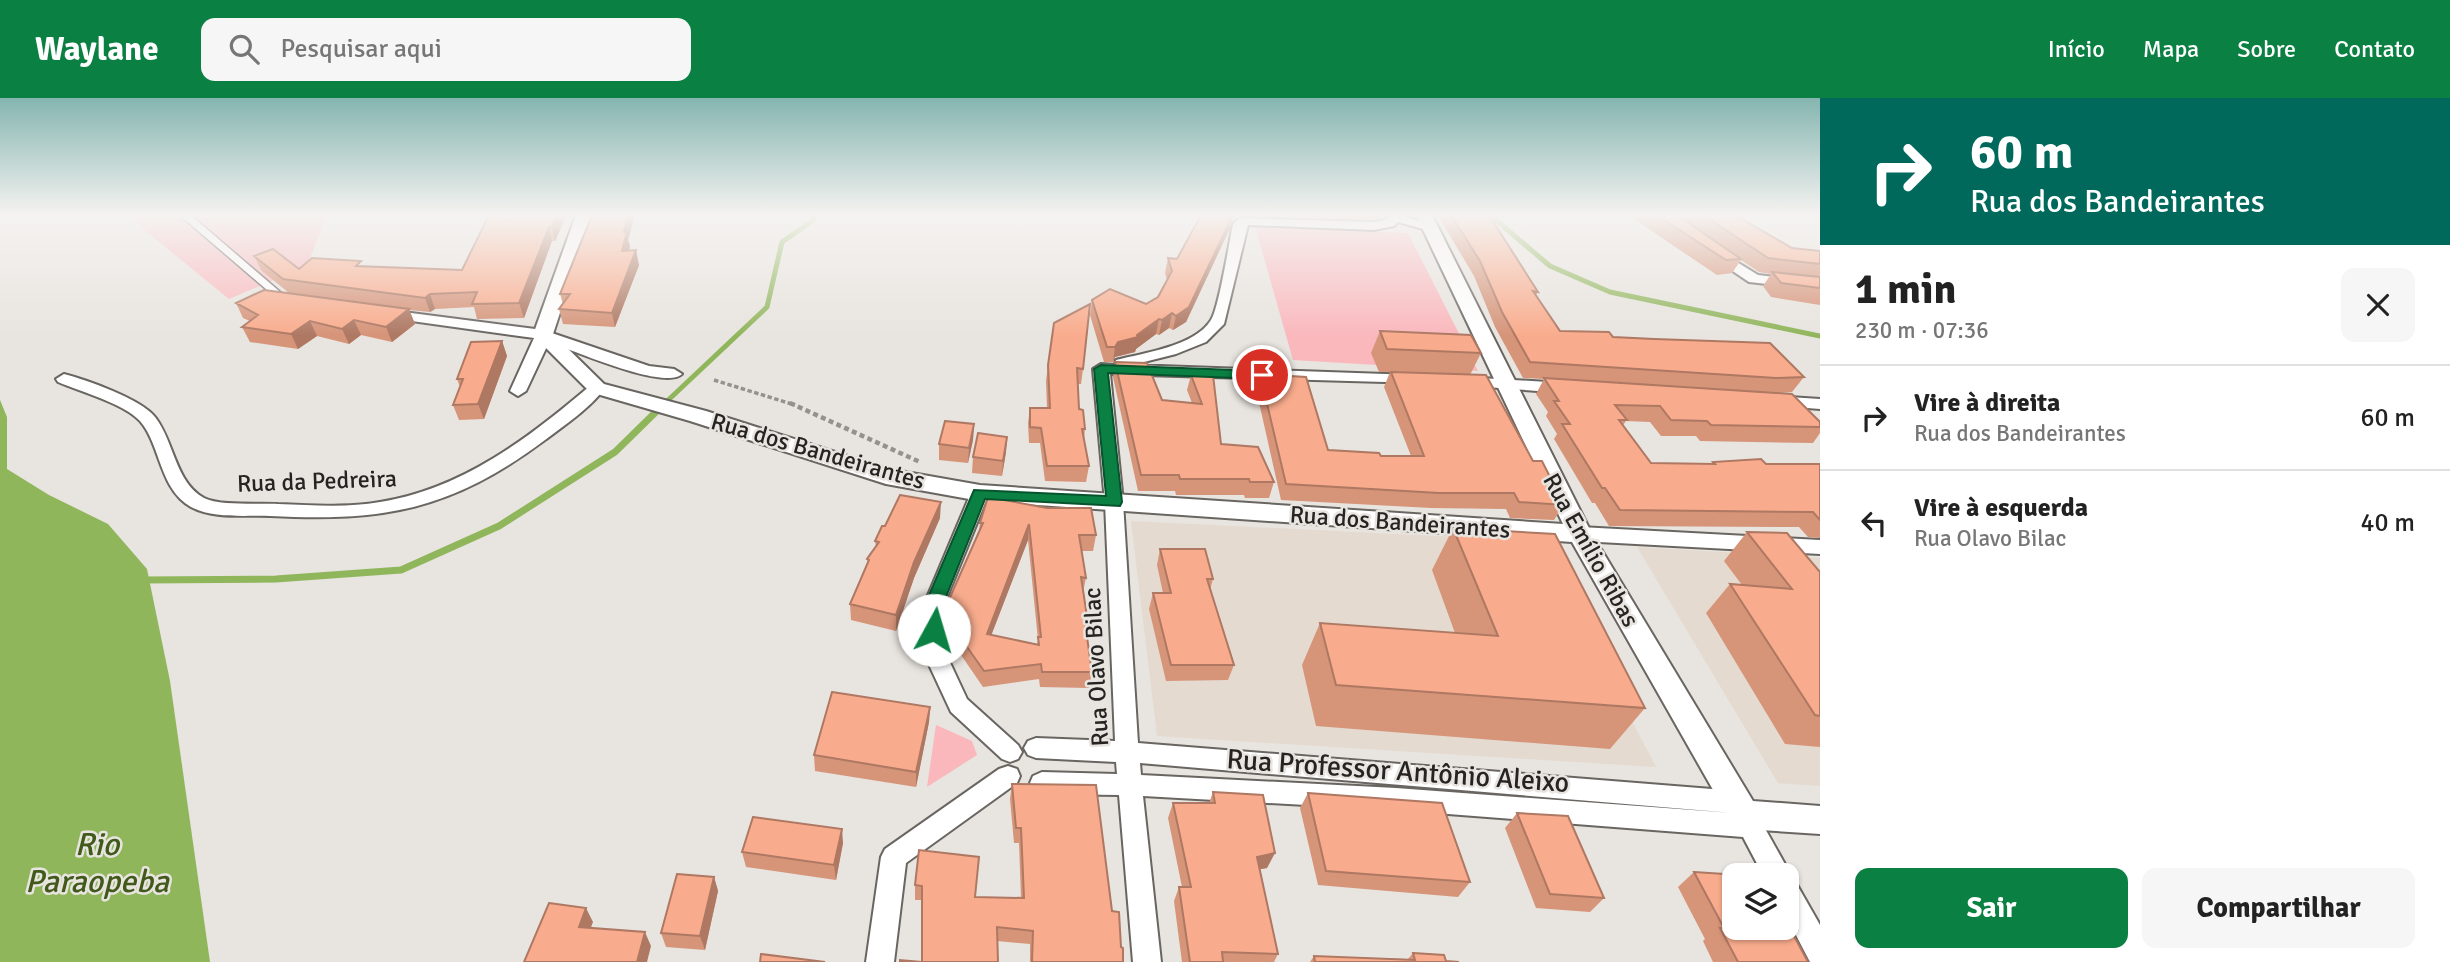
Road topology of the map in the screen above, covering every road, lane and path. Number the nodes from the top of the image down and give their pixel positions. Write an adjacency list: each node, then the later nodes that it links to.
1 (235, 255): 8 (lane)
2 (570, 255): 10 (street)
3 (1233, 255): 11 (street)
4 (1443, 255): 15 (street, Rua Emílio Ribas)
5 (1719, 255): 6 (street)
6 (1820, 286)
7 (260, 296): 8 (street)
8 (290, 300)
9 (379, 313): 10 (street)
10 (542, 335): 12 (street); 16 (street); 18 (street)
11 (1101, 369): 15 (street); 23 (street, Rua Olavo Bilac)
12 (674, 374)
13 (64, 379): 16 (street, Rua da Pedreira)
14 (715, 380): 21 (path, Rua dos Bandeirantes)
15 (1504, 384): 17 (street); 24 (street, Rua Emílio Ribas)
16 (597, 388): 22 (street, Rua dos Bandeirantes)
17 (1587, 389)
18 (518, 391)
19 (1765, 401): 20 (street)
20 (1820, 404)
21 (927, 466)
22 (979, 494): 23 (street, Rua dos Bandeirantes); 28 (street)
23 (1114, 502): 24 (street, Rua dos Bandeirantes); 27 (street, Rua Olavo Bilac)
24 (1580, 534): 25 (street, Rua dos Bandeirantes); 34 (street, Rua Emílio Ribas)
25 (1820, 547)
26 (1036, 748): 27 (street, Rua Professor Antônio Aleixo); 28 (street); 29 (street)
27 (1127, 752): 30 (street, Rua Olavo Bilac); 31 (street, Rua Professor Antônio Aleixo)
28 (1009, 764): 29 (street); 39 (street)
29 (1042, 783): 30 (street, Rua Professor Antônio Aleixo)
30 (1129, 784): 31 (street, Rua Professor Antônio Aleixo); 40 (street, Rua Olavo Bilac)
31 (1393, 786): 32 (street, Rua Professor Antônio Aleixo); 33 (street, Rua Professor Antônio Aleixo)
32 (1551, 786): 33 (street); 34 (street, Rua Professor Antônio Aleixo)
33 (1564, 812): 34 (street, Rua Professor Antônio Aleixo)
34 (1744, 814): 35 (street); 36 (street, Rua Emílio Ribas)
35 (1820, 820)
36 (1771, 863)
37 (1799, 914): 38 (street)
38 (1820, 952)
39 (880, 962)
40 (1147, 962)

